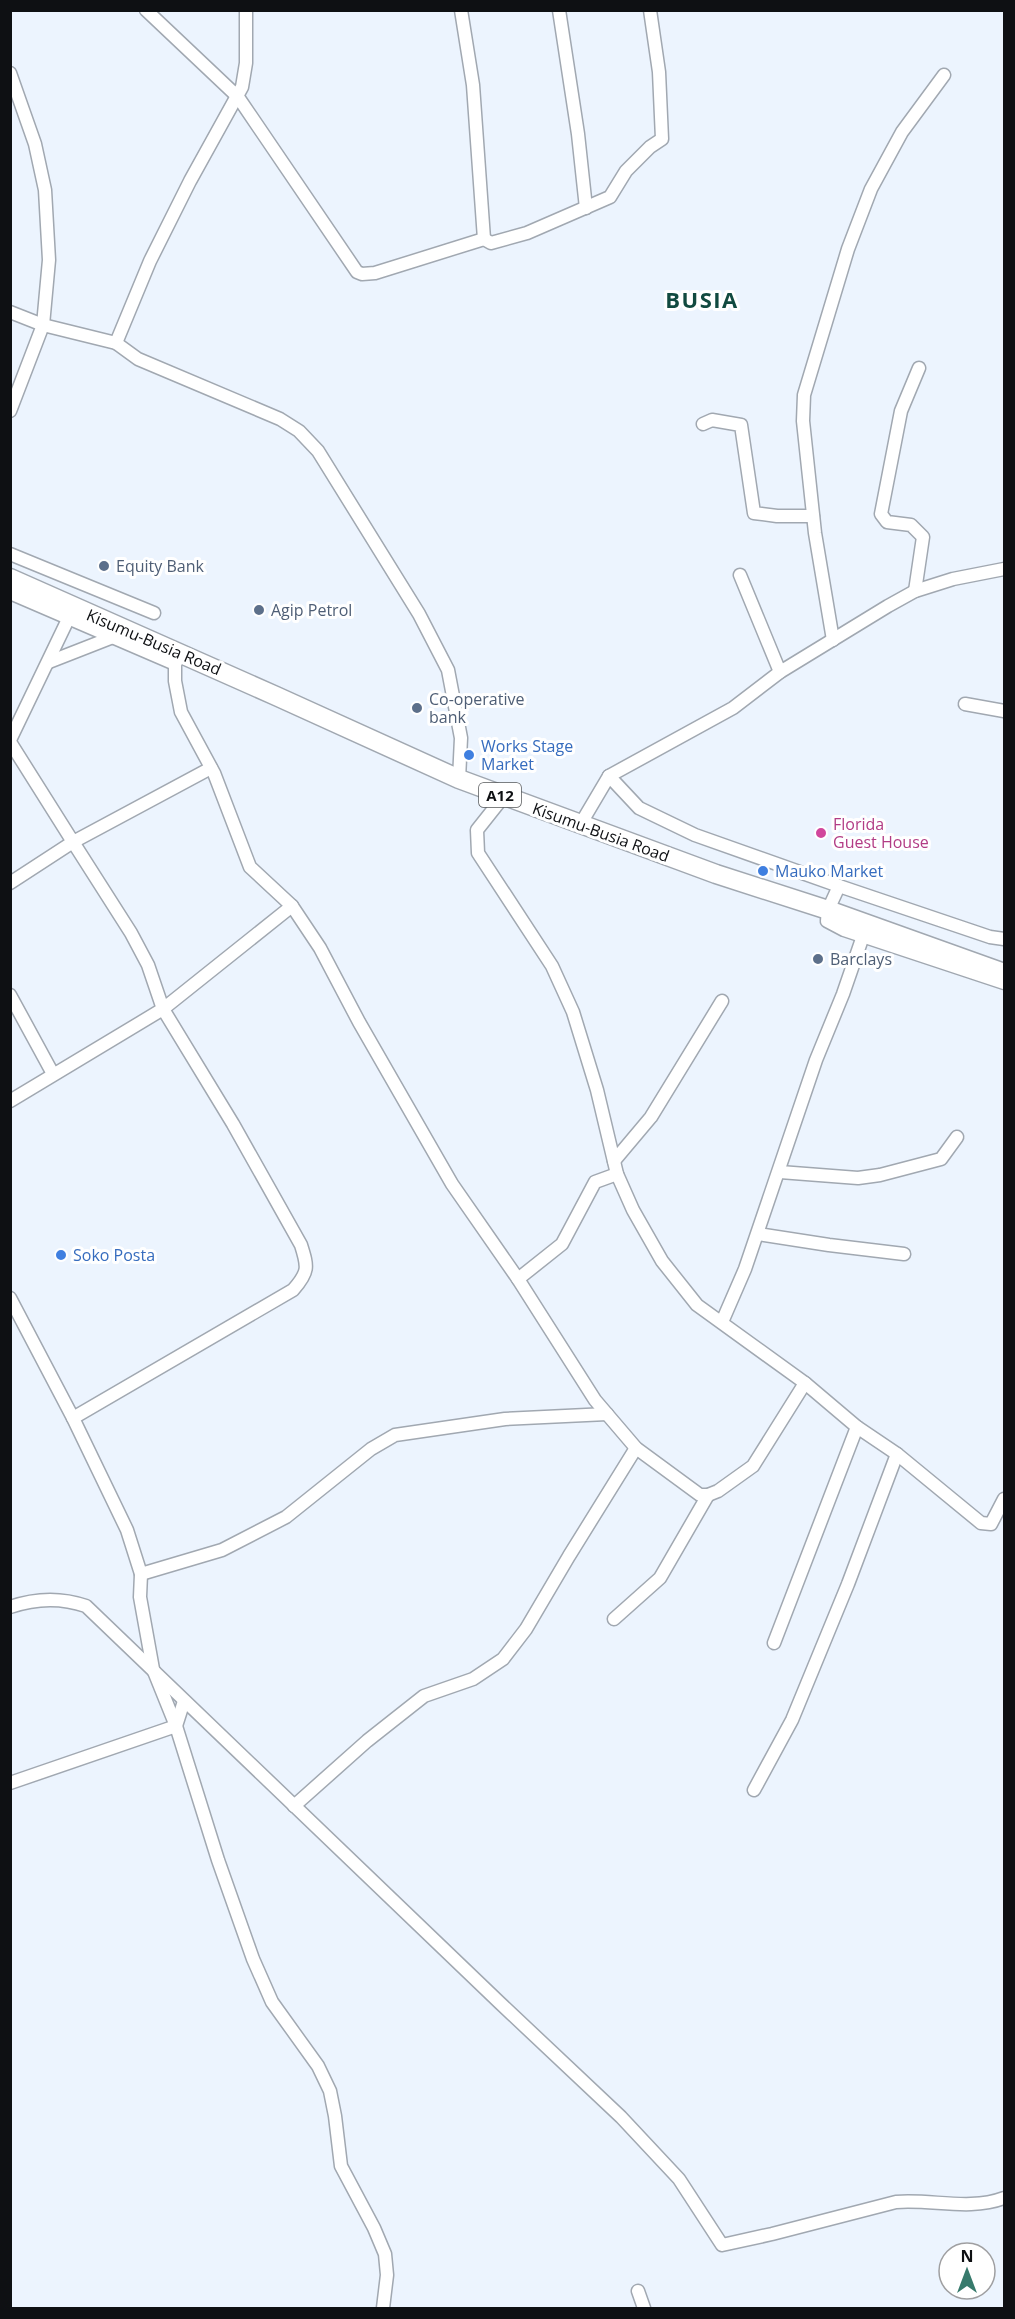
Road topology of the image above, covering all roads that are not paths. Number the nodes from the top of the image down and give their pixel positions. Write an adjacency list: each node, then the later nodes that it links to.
1 (146, 10): 8 (street)
2 (246, 10): 8 (street)
3 (461, 10): 10 (street)
4 (559, 10): 9 (street)
5 (650, 10): 9 (street)
6 (10, 73): 12 (street)
7 (944, 75): 17 (street)
8 (238, 98): 10 (street); 13 (street)
9 (586, 208): 10 (street)
10 (484, 239)
11 (10, 312): 12 (street)
12 (43, 325): 13 (street); 15 (street)
13 (116, 343): 35 (street)
14 (919, 368): 22 (street)
15 (10, 411)
16 (703, 424): 17 (street)
17 (813, 516): 27 (street)
18 (10, 554): 25 (street)
19 (1005, 569): 22 (street)
20 (741, 575): 29 (street)
21 (10, 579): 24 (highway, Kisumu-Busia Road / A12)
22 (915, 591): 27 (street)
23 (10, 593): 24 (street)
24 (72, 613): 26 (street); 28 (street); 35 (highway, Kisumu-Busia Road / A12)
25 (154, 613)
26 (113, 637): 28 (street); 33 (street)
27 (833, 640): 29 (street)
28 (49, 662): 32 (street)
29 (780, 672): 34 (street)
30 (965, 704): 31 (street)
31 (1005, 711)
32 (10, 741): 38 (street)
33 (211, 768): 38 (street); 41 (street)
34 (609, 776): 37 (street); 40 (street)
35 (459, 779): 36 (highway, Kisumu-Busia Road / A12)
36 (504, 796): 37 (highway, Kisumu-Busia Road / A12); 53 (street)
37 (580, 825): 42 (highway, Kisumu-Busia Road / A12)
38 (73, 842): 39 (street); 49 (street)
39 (10, 883)
40 (839, 886): 42 (street); 44 (street)
41 (292, 906): 49 (street); 58 (street)
42 (828, 910): 43 (street); 45 (highway, Kisumu-Busia Road / A12)
43 (862, 936): 46 (street); 54 (street)
44 (1005, 939)
45 (1005, 973)
46 (1005, 983)
47 (10, 996): 50 (street)
48 (722, 1001): 53 (street)
49 (163, 1009): 50 (street); 63 (street)
50 (53, 1074): 51 (street)
51 (10, 1101)
52 (957, 1137): 54 (street)
53 (614, 1161): 55 (street)
54 (780, 1172): 56 (street)
55 (617, 1174): 58 (street); 60 (street)
56 (758, 1234): 57 (street); 60 (street)
57 (904, 1254)
58 (518, 1279): 62 (street)
59 (10, 1298): 63 (street)
60 (722, 1322): 61 (street)
61 (805, 1383): 64 (street); 67 (street)
62 (607, 1414): 65 (street); 69 (street)
63 (73, 1418): 69 (street)
64 (857, 1427): 66 (street); 72 (street)
65 (636, 1448): 67 (street); 78 (street)
66 (897, 1454): 68 (street); 77 (street)
67 (708, 1495): 71 (street)
68 (1005, 1499)
69 (141, 1574): 73 (street)
70 (10, 1607): 73 (street)
71 (614, 1619)
72 (774, 1643)
73 (153, 1669): 74 (street); 75 (street)
74 (184, 1701): 75 (street); 78 (street)
75 (176, 1726): 76 (street); 81 (street)
76 (10, 1783)
77 (754, 1790)
78 (294, 1806): 79 (street)
79 (1005, 2198)
80 (638, 2291): 82 (street)
81 (383, 2308)
82 (644, 2308)

